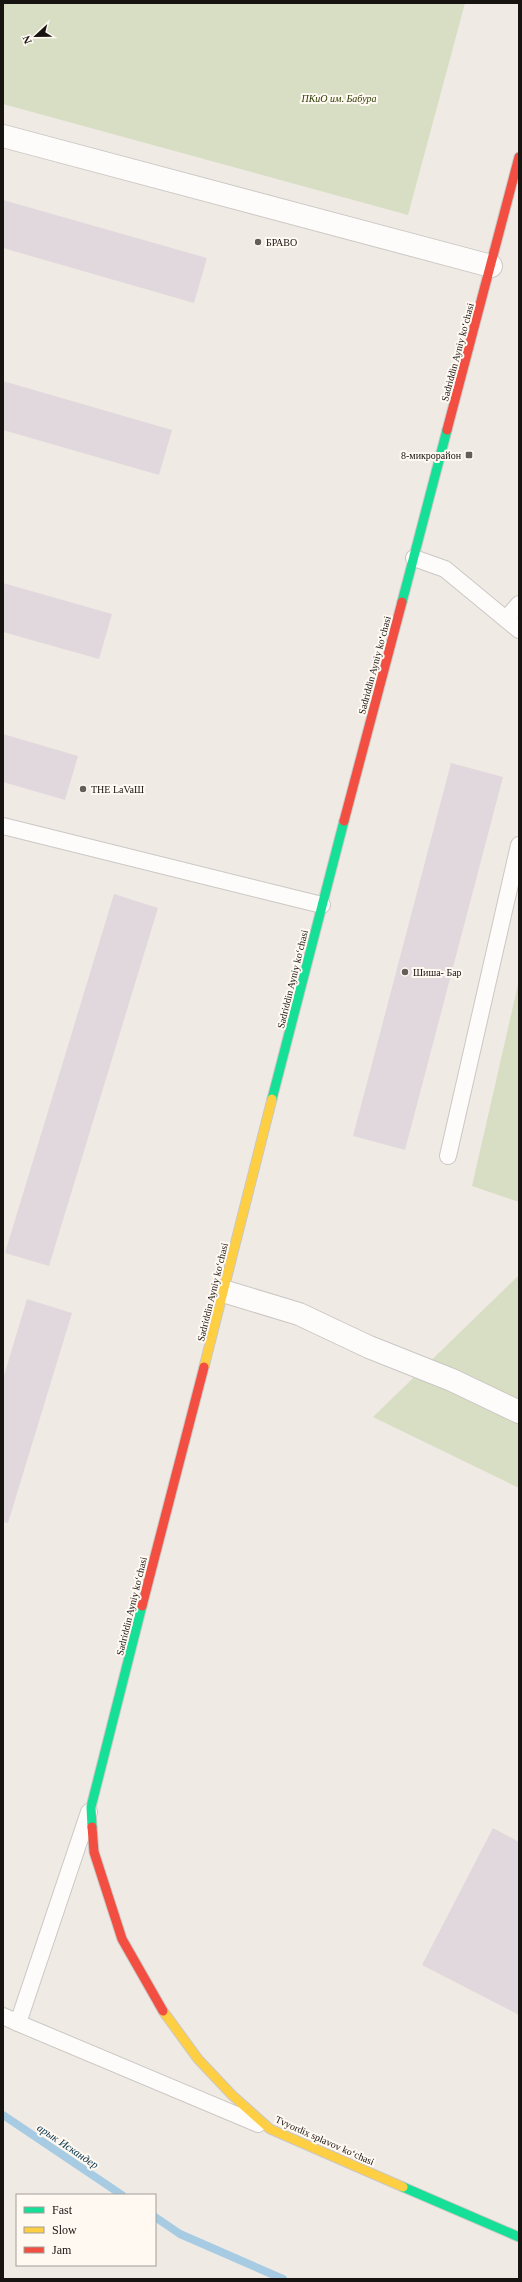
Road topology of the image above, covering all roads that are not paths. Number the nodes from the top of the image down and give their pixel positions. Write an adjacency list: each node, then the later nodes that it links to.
1 (3, 136): 3 (street)
2 (519, 157): 3 (street, Sadriddin Ayniy ko‘chasi)
3 (491, 266): 4 (street, Sadriddin Ayniy ko‘chasi)
4 (414, 558): 6 (lane); 10 (street, Sadriddin Ayniy ko‘chasi)
5 (519, 604): 6 (lane)
6 (506, 619): 7 (lane)
7 (519, 630)
8 (3, 826): 10 (lane)
9 (519, 845): 11 (lane)
10 (322, 905): 12 (street, Sadriddin Ayniy ko‘chasi)
11 (448, 1156)
12 (223, 1291): 13 (street); 14 (street, Sadriddin Ayniy ko‘chasi)
13 (519, 1412)
14 (91, 1807): 16 (lane); 17 (street, Tvyordix splavov ko‘chasi)
15 (3, 2016): 16 (lane)
16 (18, 2023): 17 (lane)
17 (270, 2129): 18 (street, Tvyordix splavov ko‘chasi)
18 (519, 2238)

